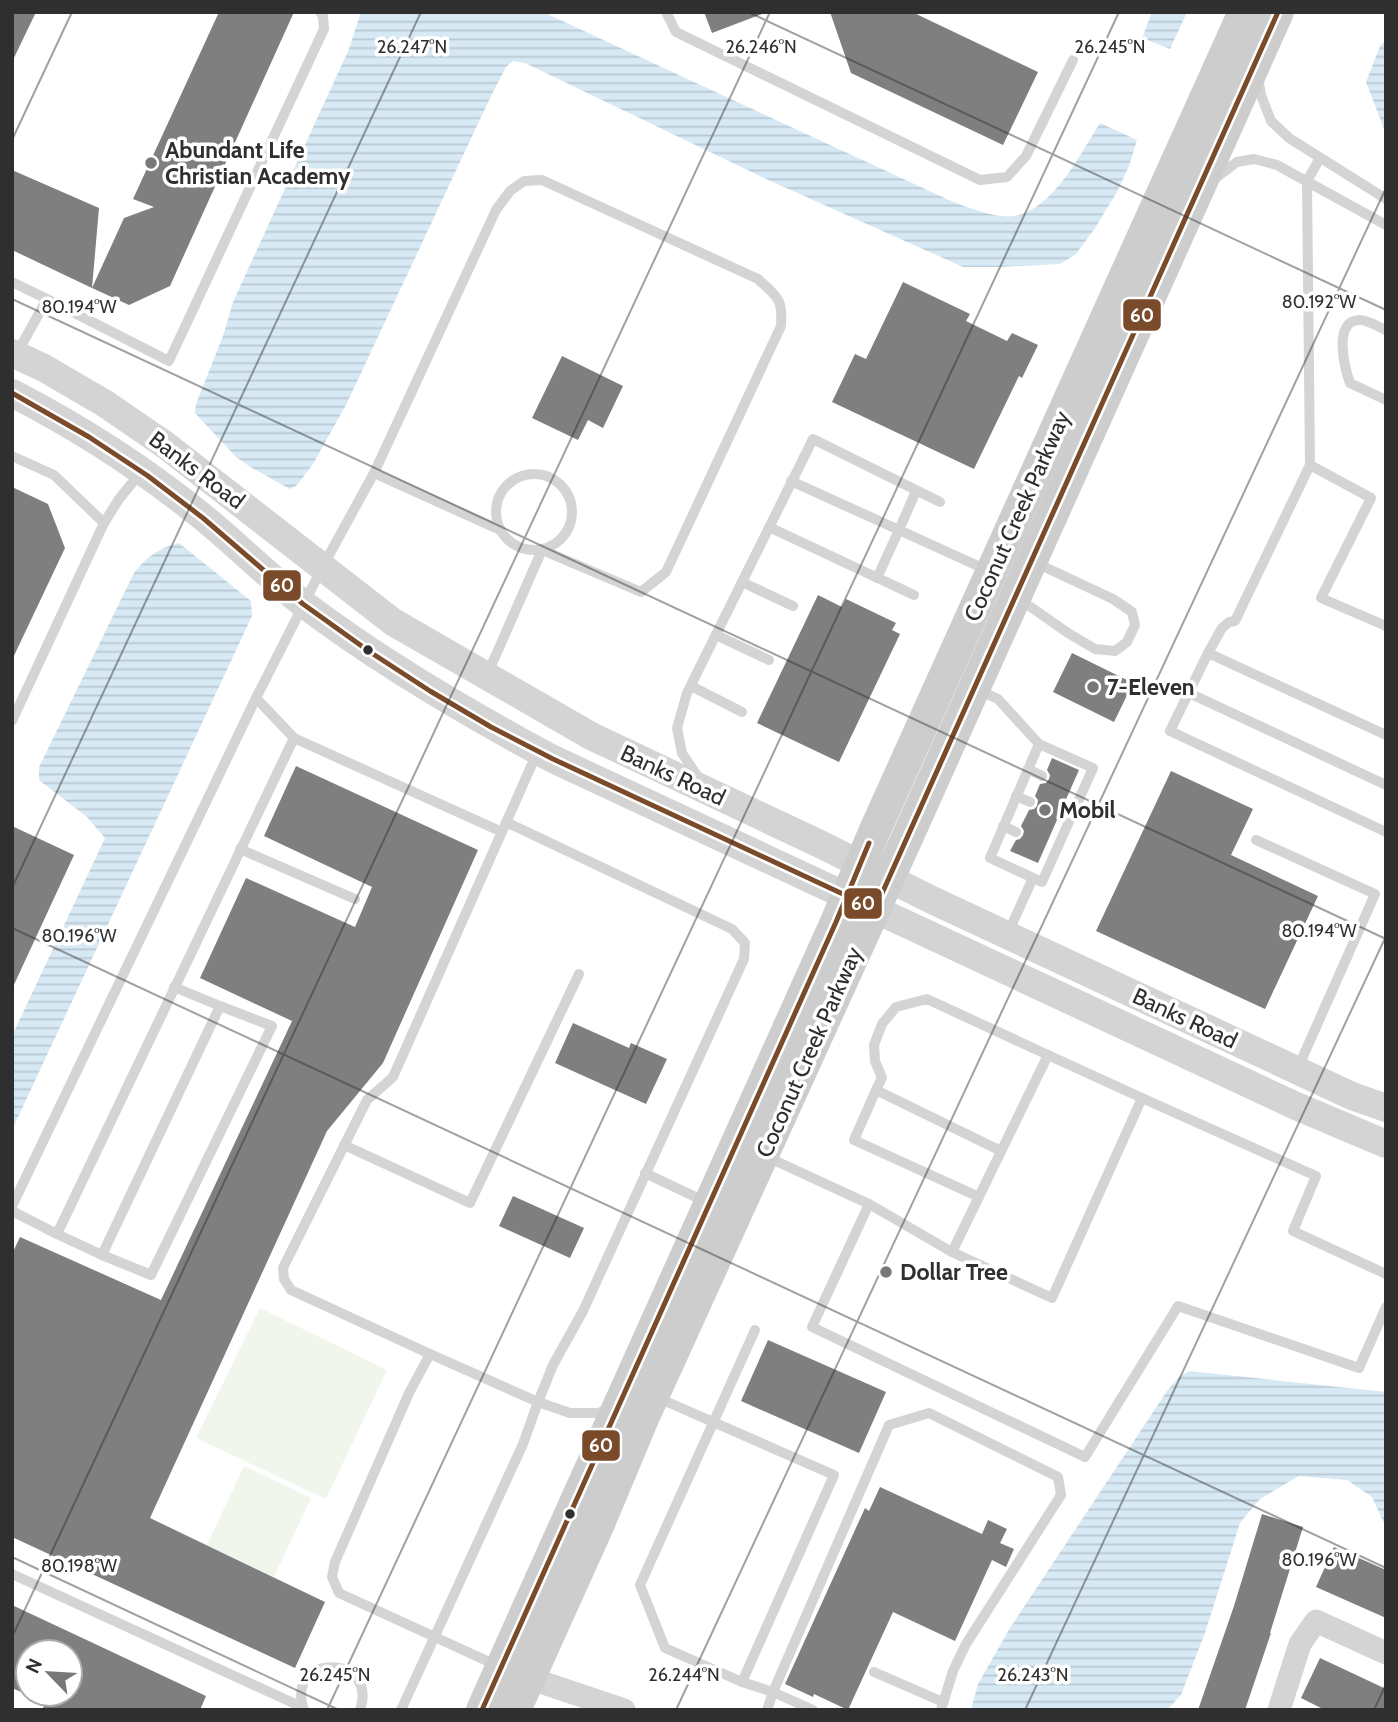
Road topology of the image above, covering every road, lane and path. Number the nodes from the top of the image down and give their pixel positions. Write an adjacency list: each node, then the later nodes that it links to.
1 (320, 12): 13 (lane)
2 (666, 12): 5 (lane)
3 (1244, 12): 32 (main road, Coconut Creek Parkway)
4 (1278, 12): 6 (main road, Coconut Creek Parkway)
5 (1073, 60)
6 (1255, 63): 7 (lane); 9 (main road, Coconut Creek Parkway)
7 (1320, 158): 8 (lane); 10 (lane)
8 (1307, 181): 9 (lane); 11 (lane); 19 (lane)
9 (1197, 192): 30 (main road, Coconut Creek Parkway)
10 (1386, 199)
11 (1386, 225)
12 (12, 282): 13 (lane)
13 (47, 299): 15 (lane)
14 (1386, 330): 17 (lane)
15 (14, 354): 31 (street, Banks Road)
16 (12, 393): 20 (street, Banks Road)
17 (1386, 400)
18 (12, 456): 25 (lane)
19 (1310, 465): 39 (lane); 41 (lane)
20 (141, 471): 25 (lane); 37 (street, Banks Road)
21 (374, 473): 27 (lane); 29 (lane); 31 (lane)
22 (792, 481): 23 (lane); 26 (lane); 28 (lane)
23 (916, 491): 24 (lane); 28 (lane)
24 (940, 502)
25 (104, 523): 49 (lane)
26 (769, 527): 33 (lane); 34 (lane)
27 (500, 530): 29 (lane); 29 (lane)
28 (899, 530): 32 (lane); 33 (lane)
29 (542, 550): 43 (lane)
30 (1031, 560): 36 (main road, Coconut Creek Parkway); 36 (lane)
31 (323, 566): 37 (lane); 43 (street, Banks Road)
32 (991, 572): 66 (main road, Coconut Creek Parkway)
33 (877, 578): 35 (lane)
34 (742, 582): 38 (lane); 40 (lane)
35 (914, 595)
36 (1015, 596): 45 (main road, Coconut Creek Parkway)
37 (303, 604): 47 (lane); 53 (street, Banks Road)
38 (793, 606)
39 (1386, 626)
40 (716, 635): 42 (lane); 44 (lane)
41 (1208, 653): 46 (lane); 50 (lane)
42 (769, 660)
43 (486, 676): 57 (street, Banks Road)
44 (691, 687): 48 (lane); 57 (lane)
45 (974, 688): 52 (lane); 67 (main road, Coconut Creek Parkway)
46 (1189, 693): 56 (lane); 63 (lane)
47 (256, 698): 51 (lane); 88 (lane)
48 (742, 712)
49 (12, 721)
50 (1386, 735)
51 (294, 738): 61 (lane); 65 (lane)
52 (1039, 744): 54 (lane); 68 (lane)
53 (538, 751): 61 (lane); 70 (street, Banks Road)
54 (1028, 769): 55 (lane); 58 (lane)
55 (1042, 776)
56 (1386, 785)
57 (707, 791): 66 (street, Banks Road)
58 (1016, 796): 59 (lane); 60 (lane)
59 (1030, 803)
60 (1003, 826): 62 (lane); 68 (lane)
61 (504, 827): 81 (lane); 84 (lane)
62 (1016, 832)
63 (1386, 832)
64 (1256, 841): 76 (lane)
65 (240, 849): 69 (lane); 73 (lane)
66 (860, 864): 67 (street, Banks Road); 70 (main road, Coconut Creek Parkway)
67 (889, 878): 70 (main road, Coconut Creek Parkway); 71 (street, Banks Road)
68 (1033, 878): 71 (lane)
69 (355, 899)
70 (861, 902): 80 (street, Banks Road); 83 (main road, Coconut Creek Parkway); 86 (main road, Coconut Creek Parkway)
71 (1007, 935): 76 (street, Banks Road)
72 (579, 974): 81 (lane)
73 (174, 987): 74 (lane); 89 (lane)
74 (220, 1006): 91 (lane); 91 (lane)
75 (1048, 1055): 77 (lane); 78 (lane); 82 (lane)
76 (1297, 1070): 79 (street, Banks Road)
77 (876, 1090): 82 (lane); 85 (lane)
78 (1142, 1098): 90 (lane); 92 (lane)
79 (1386, 1108)
80 (1386, 1143)
81 (344, 1145): 95 (lane)
82 (1001, 1151): 85 (lane)
83 (763, 1154): 87 (lane); 96 (main road, Coconut Creek Parkway)
84 (645, 1173): 86 (lane); 97 (lane)
85 (979, 1196): 90 (lane)
86 (710, 1203): 98 (main road, Coconut Creek Parkway)
87 (869, 1204): 90 (lane); 93 (lane)
88 (12, 1208): 89 (lane)
89 (57, 1234): 91 (lane)
90 (951, 1252)
91 (102, 1255)
92 (1386, 1274)
93 (1386, 1307)
94 (755, 1329): 99 (lane)
95 (429, 1354): 97 (lane); 101 (lane)
96 (653, 1396): 99 (lane); 104 (main road, Coconut Creek Parkway)
97 (538, 1402): 98 (lane); 101 (lane)
98 (619, 1405): 104 (main road, Coconut Creek Parkway)
99 (714, 1422): 105 (lane); 105 (lane)
100 (12, 1574): 108 (lane)
101 (435, 1637): 104 (lane); 110 (lane)
102 (1386, 1653): 116 (street)
103 (874, 1672): 107 (lane)
104 (515, 1673): 111 (main road, Coconut Creek Parkway); 112 (main road, Coconut Creek Parkway); 113 (street)
105 (742, 1682): 106 (lane)
106 (773, 1692): 107 (lane); 114 (lane); 115 (lane)
107 (942, 1706)
108 (303, 1708): 109 (lane)
109 (360, 1710)
110 (401, 1710)
111 (482, 1710)
112 (515, 1710)
113 (624, 1710)
114 (767, 1710)
115 (813, 1710)
116 (1279, 1710)

